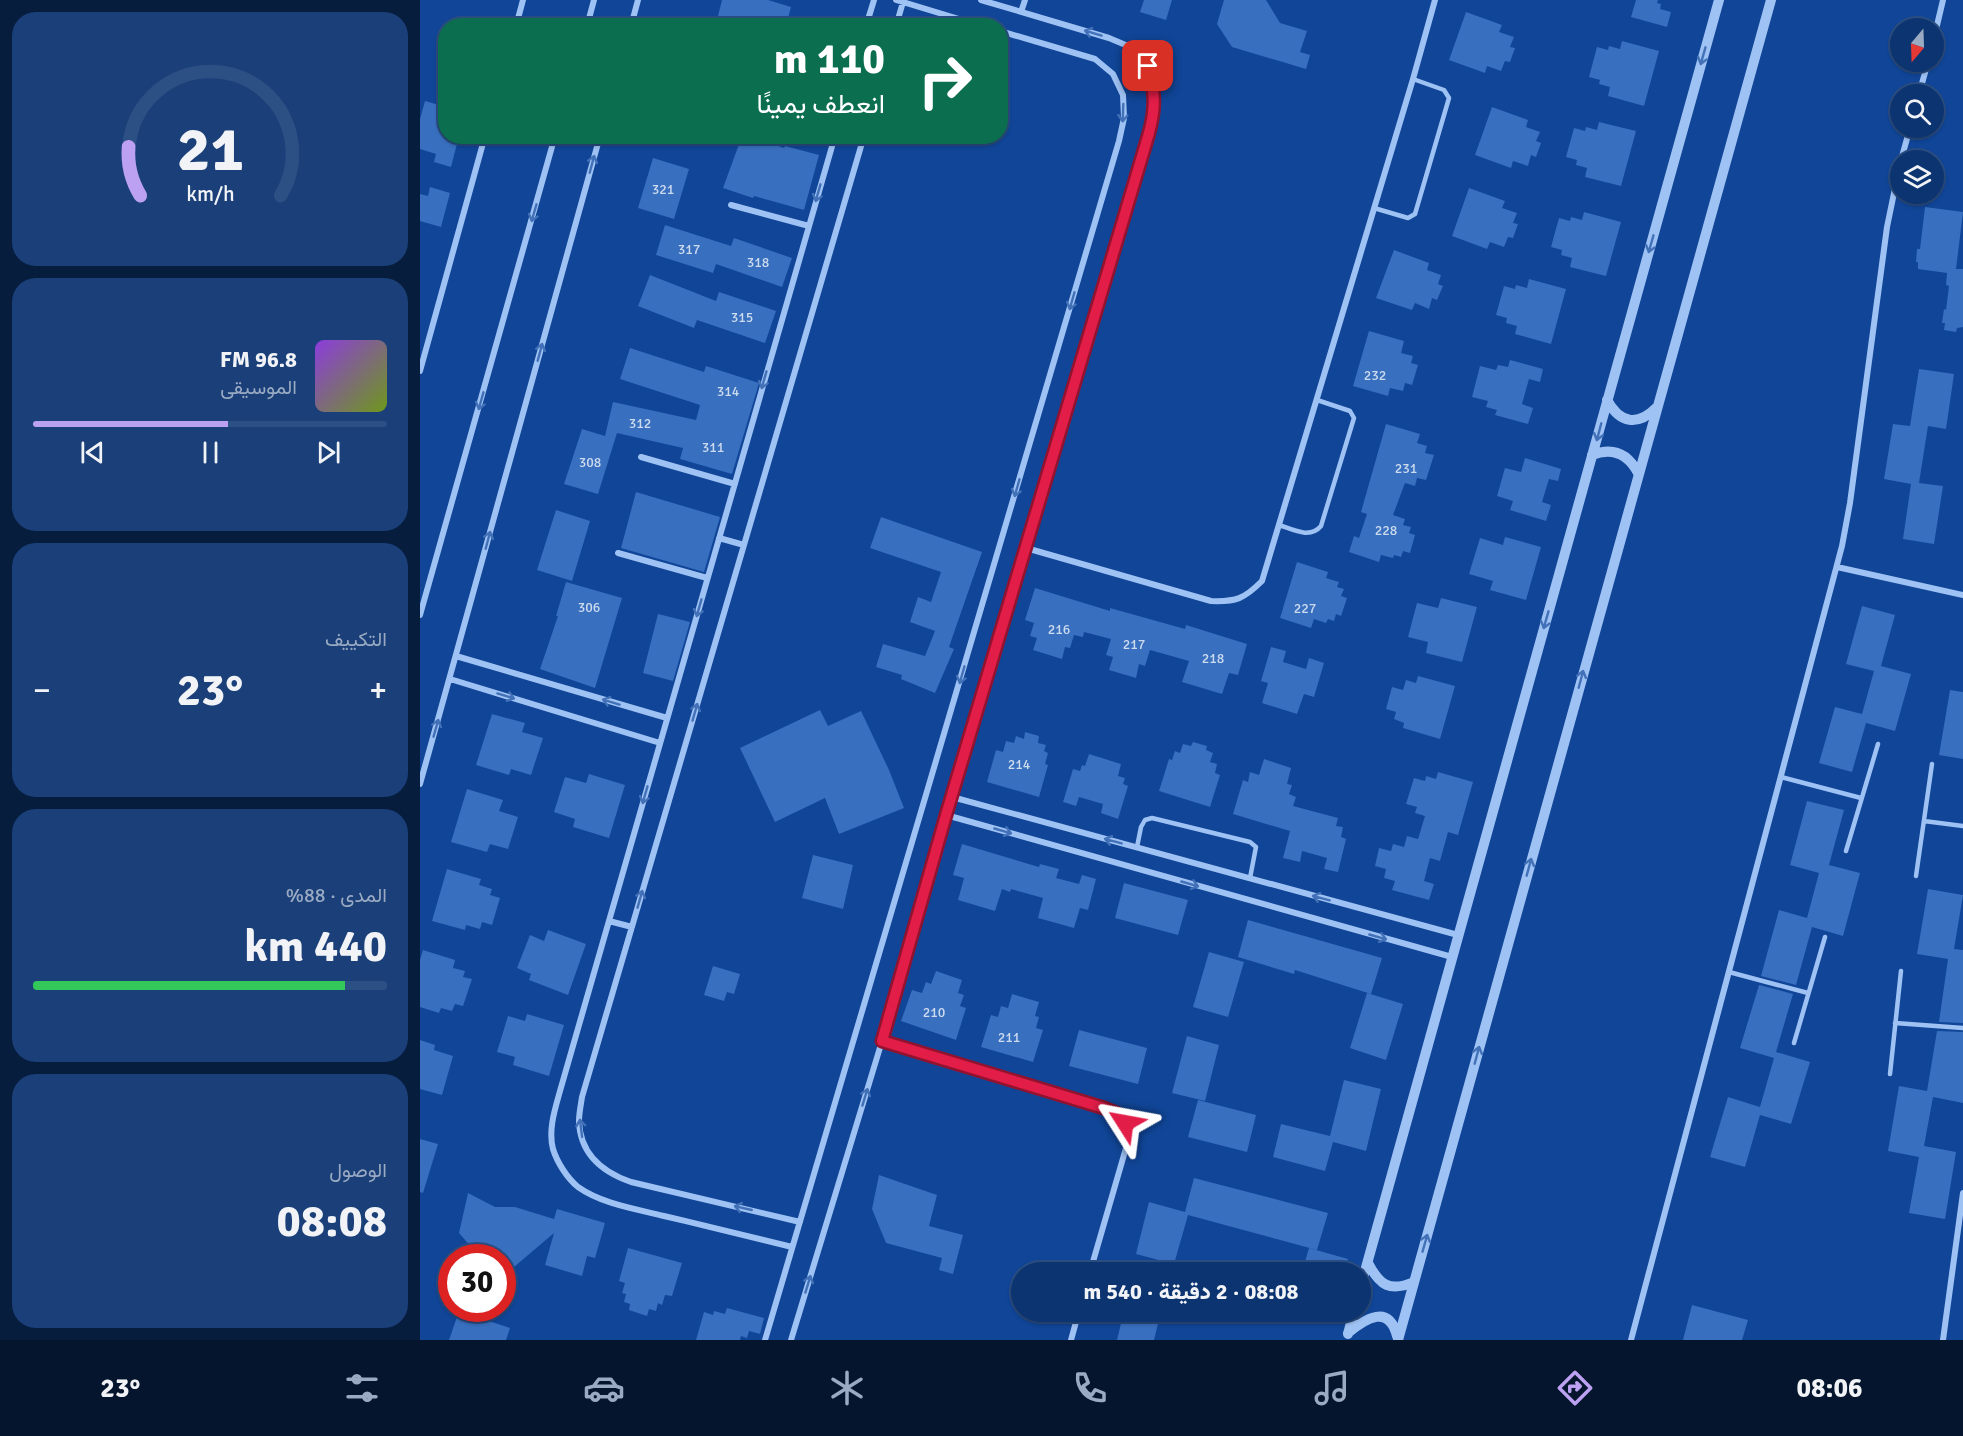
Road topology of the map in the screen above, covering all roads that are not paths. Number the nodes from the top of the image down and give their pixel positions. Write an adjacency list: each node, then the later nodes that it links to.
1 (523, 0): 14 (street)
2 (594, 0): 15 (street)
3 (638, 0): 16 (street)
4 (874, 0): 17 (street)
5 (896, 0): 12 (street)
6 (981, 0): 13 (street)
7 (1025, 0): 13 (street)
8 (1435, 0): 22 (street)
9 (1719, 0): 34 (street, one-way to 34)
10 (1771, 0): 35 (street)
11 (1943, 0): 20 (street)
12 (903, 2): 18 (street); 19 (street)
13 (1021, 12): 43 (street, one-way to 13)
14 (518, 18)
15 (589, 18)
16 (632, 18)
17 (868, 18)
18 (898, 18)
19 (956, 18)
20 (1939, 18)
21 (1008, 33): 80 (street, one-way to 80)
22 (1413, 79): 30 (street); 30 (lane)
23 (483, 144): 32 (street)
24 (553, 144): 48 (street, one-way to 48)
25 (598, 144): 49 (street, one-way to 25)
26 (833, 144): 31 (street, one-way to 31)
27 (862, 144): 42 (street)
28 (1892, 204): 45 (street)
29 (731, 205): 31 (street)
30 (1374, 208): 33 (street)
31 (809, 226): 39 (street, one-way to 39)
32 (420, 371)
33 (1317, 400): 40 (street); 40 (lane)
34 (1607, 400): 35 (street); 36 (street, one-way to 36)
35 (1656, 408): 38 (street)
36 (1592, 455): 38 (street); 68 (street, one-way to 68)
37 (641, 457): 39 (street)
38 (1638, 473): 85 (street, one-way to 38)
39 (735, 484): 41 (street)
40 (1279, 525): 43 (street)
41 (719, 538): 42 (street); 46 (street)
42 (744, 545): 67 (street, one-way to 42)
43 (1026, 548): 57 (street)
44 (618, 553): 46 (street)
45 (1837, 567): 47 (street); 55 (street)
46 (707, 578): 51 (street, one-way to 51)
47 (1963, 596)
48 (420, 615)
49 (456, 656): 50 (street); 51 (street, one-way to 49)
50 (450, 679): 52 (street, one-way to 52); 56 (street, one-way to 50)
51 (667, 718): 52 (street)
52 (660, 743): 66 (street, one-way to 66)
53 (1878, 744): 58 (lane)
54 (1932, 764): 60 (lane)
55 (1781, 777): 58 (lane); 72 (street)
56 (420, 784)
57 (952, 797): 59 (street); 62 (street, one-way to 57)
58 (1861, 798): 63 (lane)
59 (946, 815): 70 (street, one-way to 70); 76 (street)
60 (1924, 821): 61 (lane); 64 (lane)
61 (1963, 826)
62 (1137, 848): 65 (street); 65 (lane)
63 (1846, 851)
64 (1916, 876)
65 (1251, 878): 68 (street, one-way to 65)
66 (609, 921): 67 (street); 81 (street)
67 (632, 927): 80 (street, one-way to 67)
68 (1458, 935): 70 (street)
69 (1825, 937): 73 (lane)
70 (1452, 957): 83 (street)
71 (1901, 971): 74 (lane)
72 (1729, 972): 73 (lane); 93 (street)
73 (1808, 993): 77 (lane)
74 (1895, 1023): 75 (lane); 78 (lane)
75 (1963, 1028)
76 (882, 1041): 82 (street); 90 (street, one-way to 76)
77 (1794, 1042)
78 (1890, 1074)
79 (1963, 1193): 94 (street)
80 (800, 1222): 81 (street)
81 (792, 1247): 89 (street)
82 (1093, 1262)
83 (1368, 1262)
84 (1371, 1269): 85 (street)
85 (1414, 1282): 92 (street)
86 (1076, 1322): 91 (street)
87 (1351, 1322): 88 (street)
88 (1347, 1337): 92 (street)
89 (765, 1340)
90 (791, 1340)
91 (1071, 1340)
92 (1398, 1340)
93 (1631, 1340)
94 (1943, 1340)

